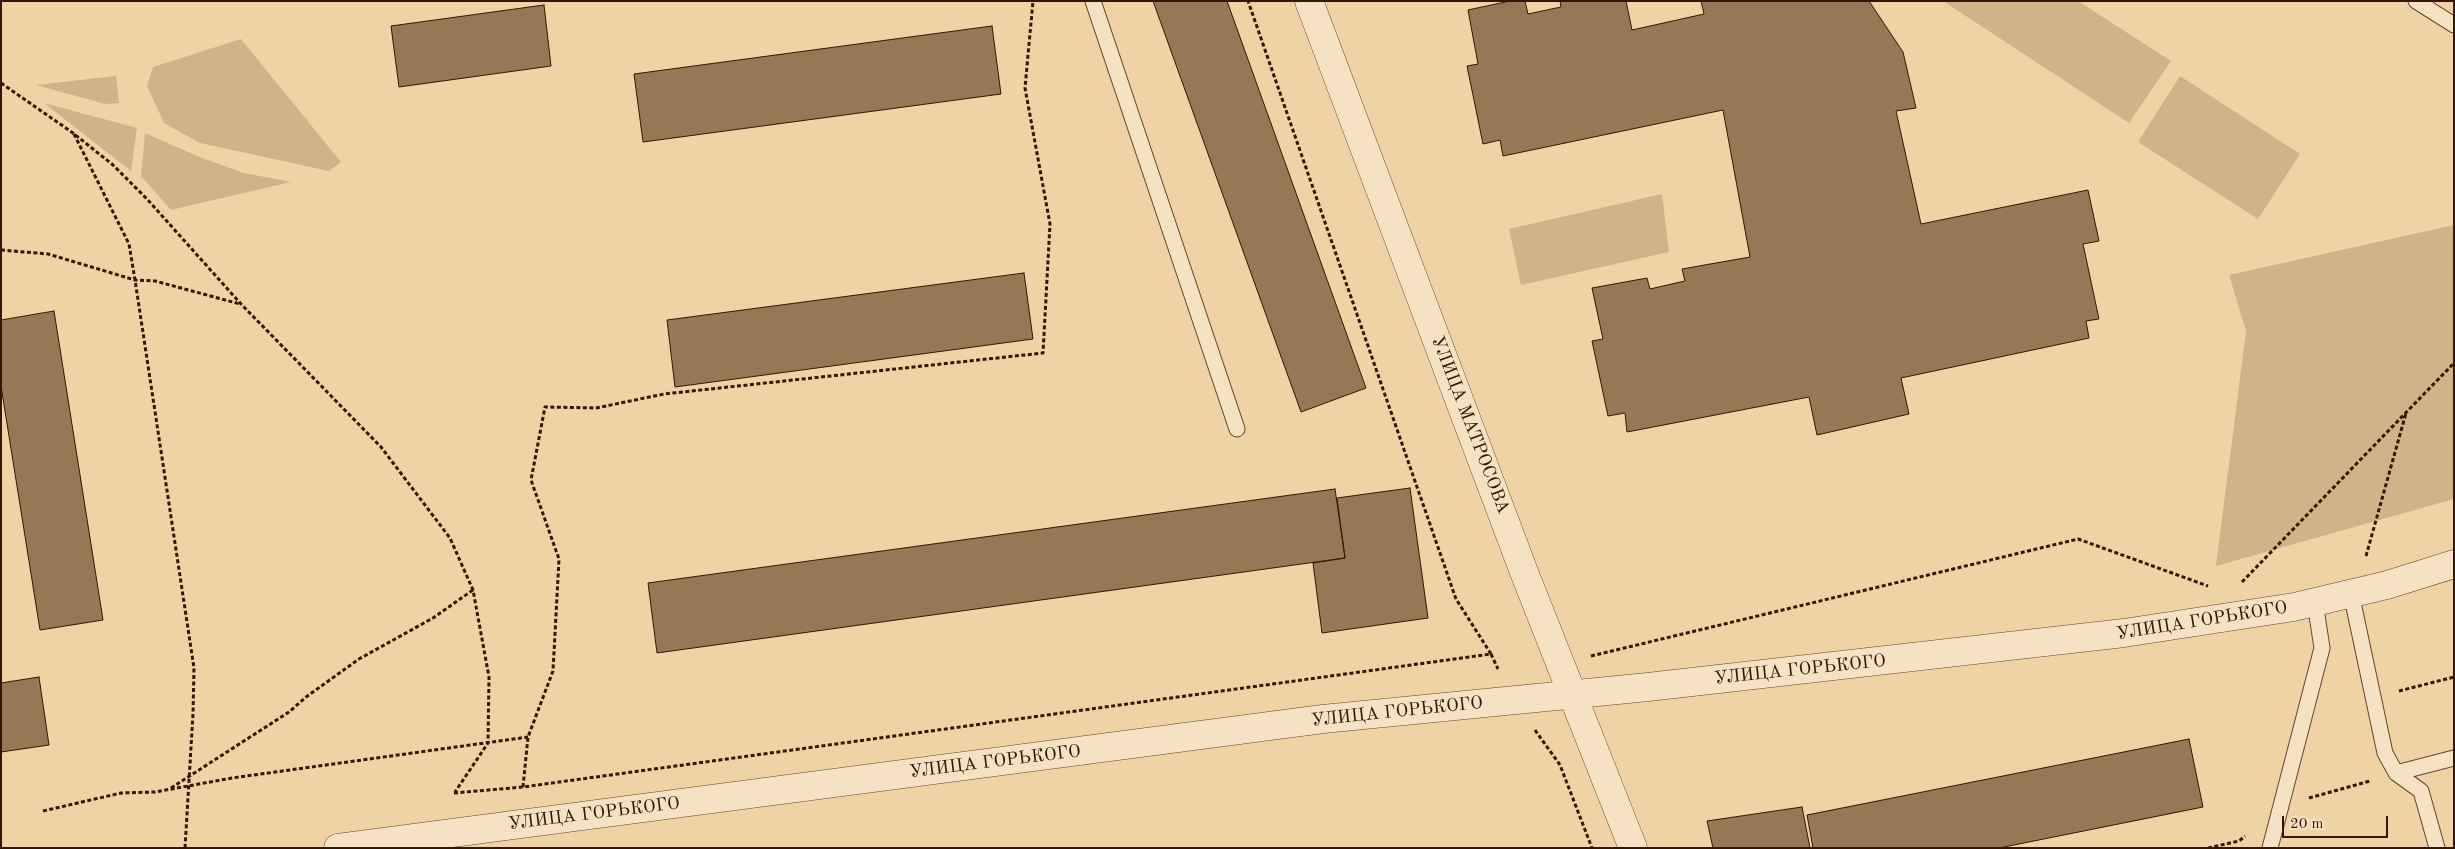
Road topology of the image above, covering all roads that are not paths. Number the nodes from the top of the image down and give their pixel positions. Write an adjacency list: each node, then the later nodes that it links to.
1 (1093, 1): 5 (lane)
2 (1310, 1): 9 (street, УЛИЦА МАТРОСОВА)
3 (2416, 1): 4 (lane)
4 (2454, 26)
5 (1237, 429)
6 (2454, 564): 7 (street, УЛИЦА ГОРЬКОГО)
7 (2351, 593): 8 (street, УЛИЦА ГОРЬКОГО); 11 (lane)
8 (2315, 602): 9 (street, УЛИЦА ГОРЬКОГО); 14 (lane)
9 (1572, 694): 12 (street, УЛИЦА ГОРЬКОГО); 13 (street, УЛИЦА МАТРОСОВА)
10 (2454, 758): 11 (lane)
11 (2396, 774): 15 (lane)
12 (338, 848)
13 (1633, 848)
14 (2270, 848)
15 (2437, 848)

